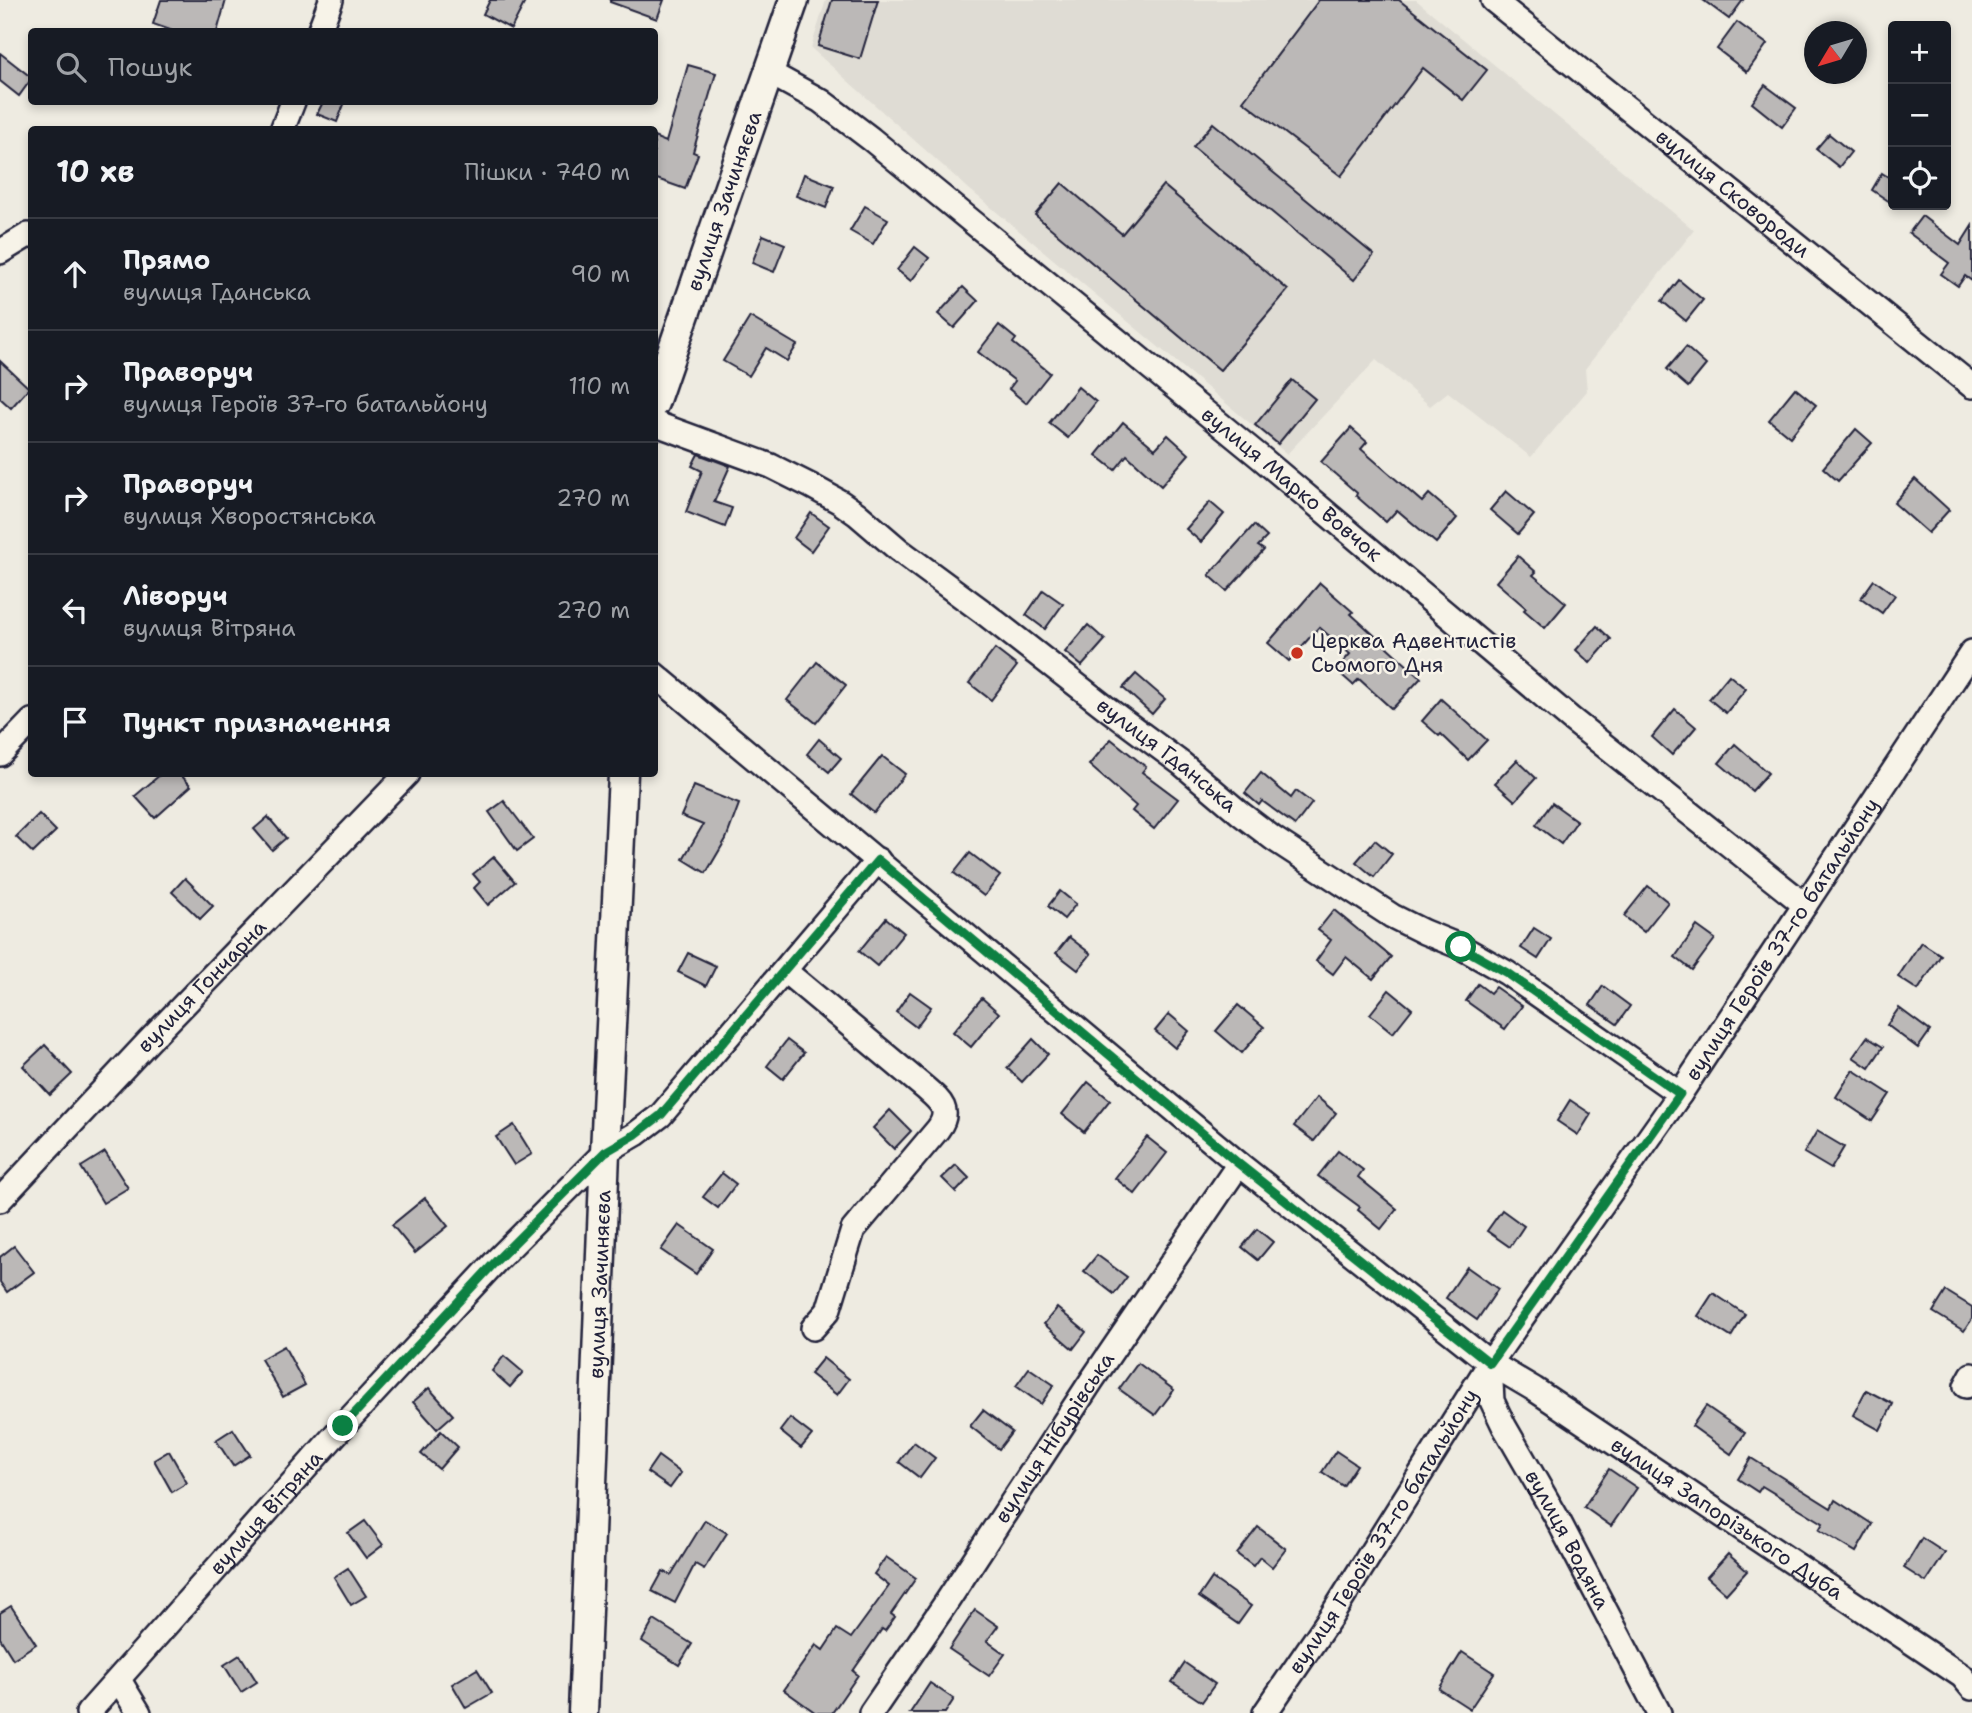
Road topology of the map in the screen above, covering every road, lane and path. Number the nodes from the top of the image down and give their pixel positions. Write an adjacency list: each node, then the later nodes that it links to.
1 (331, 0): 4 (street)
2 (794, 0): 5 (main road, вулиця Зачиняєва)
3 (1493, 0): 10 (street, вулиця Сковороди)
4 (320, 28)
5 (770, 73): 11 (main road, вулиця Зачиняєва); 20 (street, вулиця Марко Вовчок)
6 (292, 105): 7 (street)
7 (284, 126)
8 (28, 235): 9 (street)
9 (0, 252)
10 (1972, 386)
11 (658, 392)
12 (658, 424): 22 (street, вулиця Гданська)
13 (1972, 652): 20 (street, вулиця Героїв 37-го батальйону)
14 (658, 677): 19 (street, вулиця Запорізького Дуба)
15 (28, 725): 16 (street)
16 (0, 754)
17 (404, 777): 25 (street, вулиця Гончарна)
18 (623, 777): 23 (main road, вулиця Зачиняєва)
19 (878, 860): 21 (street, вулиця Вітряна); 24 (street, вулиця Запорізького Дуба)
20 (1805, 905): 22 (street, вулиця Героїв 37-го батальйону)
21 (785, 971): 23 (street, вулиця Вітряна); 26 (street)
22 (1680, 1094): 27 (street, вулиця Героїв 37-го батальйону)
23 (605, 1152): 28 (street, вулиця Вітряна); 32 (main road, вулиця Зачиняєва)
24 (1239, 1164): 27 (street, вулиця Запорізького Дуба); 33 (street, вулиця Нібурівська)
25 (0, 1200)
26 (813, 1328)
27 (1490, 1363): 29 (street, вулиця Запорізького Дуба); 34 (street, вулиця Героїв 37-го батальйону); 35 (street, вулиця Водяна)
28 (119, 1680): 30 (street, вулиця Вітряна); 31 (street)
29 (1969, 1680)
30 (88, 1713)
31 (139, 1713)
32 (583, 1713)
33 (871, 1713)
34 (1265, 1713)
35 (1659, 1713)

